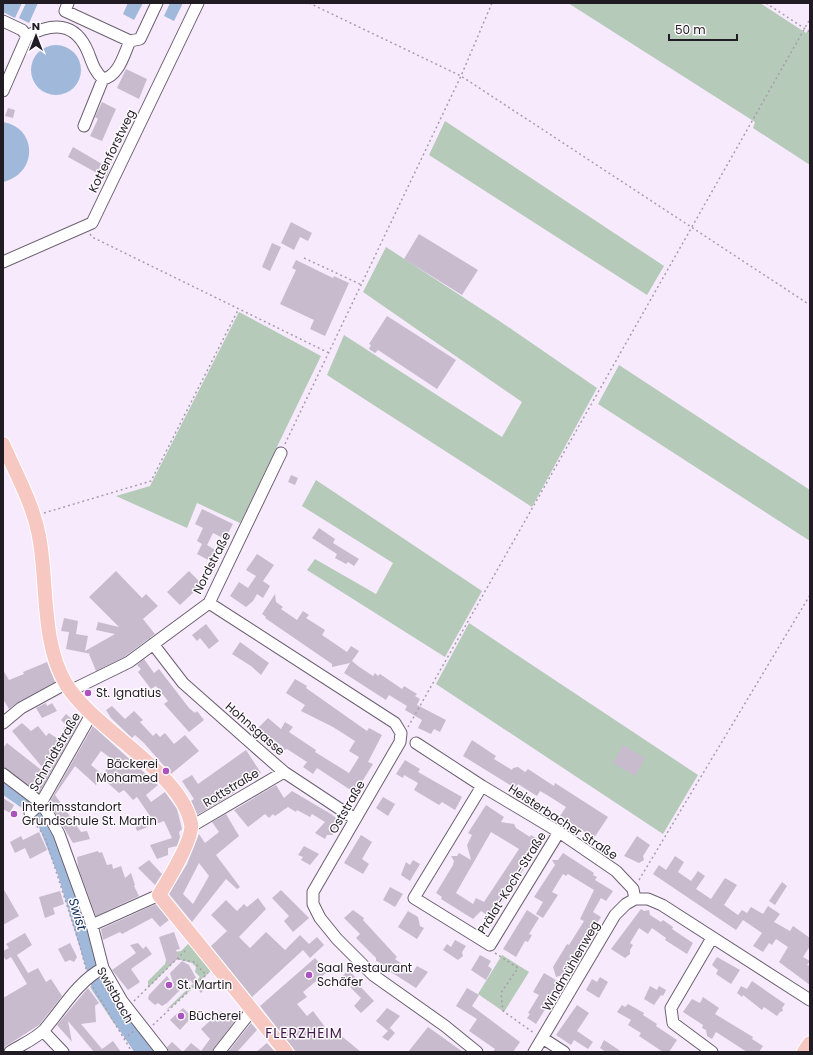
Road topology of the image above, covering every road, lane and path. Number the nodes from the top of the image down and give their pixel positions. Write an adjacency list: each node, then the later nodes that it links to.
1 (68, 3): 12 (street)
2 (157, 3): 12 (street)
3 (198, 3): 17 (street, Kottenforstweg)
4 (309, 3): 13 (path)
5 (492, 3): 13 (path)
6 (766, 3): 9 (path)
7 (810, 19): 9 (path)
8 (3, 21): 11 (street)
9 (804, 28): 10 (path); 18 (path)
10 (810, 32)
11 (27, 36): 14 (street); 15 (street)
12 (130, 40): 14 (street)
13 (462, 76): 18 (path); 21 (path)
14 (103, 79): 16 (street)
15 (3, 91)
16 (84, 126)
17 (84, 226): 20 (street, Kottenforstweg); 23 (path)
18 (692, 228): 22 (path); 34 (path)
19 (304, 258): 21 (path)
20 (3, 262)
21 (362, 285): 24 (path)
22 (810, 305)
23 (238, 310): 24 (path); 27 (path)
24 (329, 353): 26 (path)
25 (3, 444): 27 (main road)
26 (281, 453): 29 (street, Nordstraße)
27 (34, 516): 31 (main road)
28 (810, 595): 44 (path)
29 (209, 603): 30 (street, Nordstraße); 34 (street)
30 (153, 644): 31 (street, Nordstraße); 36 (street, Hohnsgasse)
31 (68, 687): 32 (main road); 33 (street, Nordstraße)
32 (92, 713): 39 (street, Schmidtstraße); 42 (main road)
33 (3, 723)
34 (401, 733): 41 (street, Oststraße)
35 (416, 743): 38 (street, Heisterbacher Straße)
36 (284, 772): 41 (street, Hohnsgasse); 42 (street, Rottstraße)
37 (3, 774): 39 (street, Swistbach)
38 (482, 786): 43 (street, Heisterbacher Straße); 49 (street, Prälat-Koch-Straße)
39 (40, 804): 40 (street, Schmidtstraße); 46 (street, Swistbach)
40 (32, 817): 54 (path, Swistbach)
41 (355, 818): 69 (street, Oststraße)
42 (192, 826): 45 (main road)
43 (559, 832): 44 (street, Heisterbacher Straße); 49 (street, Prälat-Koch-Straße)
44 (634, 894): 47 (street); 61 (street, Windmühlenweg)
45 (159, 895): 46 (street); 48 (main road)
46 (92, 925): 52 (street, Swistbach)
47 (712, 938): 55 (street); 72 (street)
48 (199, 942): 50 (path); 51 (main road)
49 (490, 945): 61 (path)
50 (178, 959): 53 (path); 56 (path)
51 (217, 965): 53 (path); 57 (main road)
52 (102, 968): 54 (street); 56 (street, Swistbach)
53 (206, 975): 58 (path)
54 (89, 977): 59 (street); 60 (path, Swistbach)
55 (810, 1000)
56 (127, 1007): 58 (street, Swistbach)
57 (252, 1010): 67 (street); 68 (main road)
58 (144, 1029): 60 (path); 66 (street, Swistbach)
59 (43, 1031): 63 (street); 64 (street)
60 (124, 1039): 65 (path, Swistbach)
61 (544, 1039): 70 (street, Windmühlenweg); 71 (street)
62 (810, 1043): 73 (main road)
63 (10, 1052)
64 (63, 1052)
65 (132, 1052)
66 (162, 1052)
67 (218, 1052)
68 (286, 1052)
69 (477, 1052)
70 (534, 1052)
71 (564, 1052)
72 (712, 1052)
73 (804, 1052)

